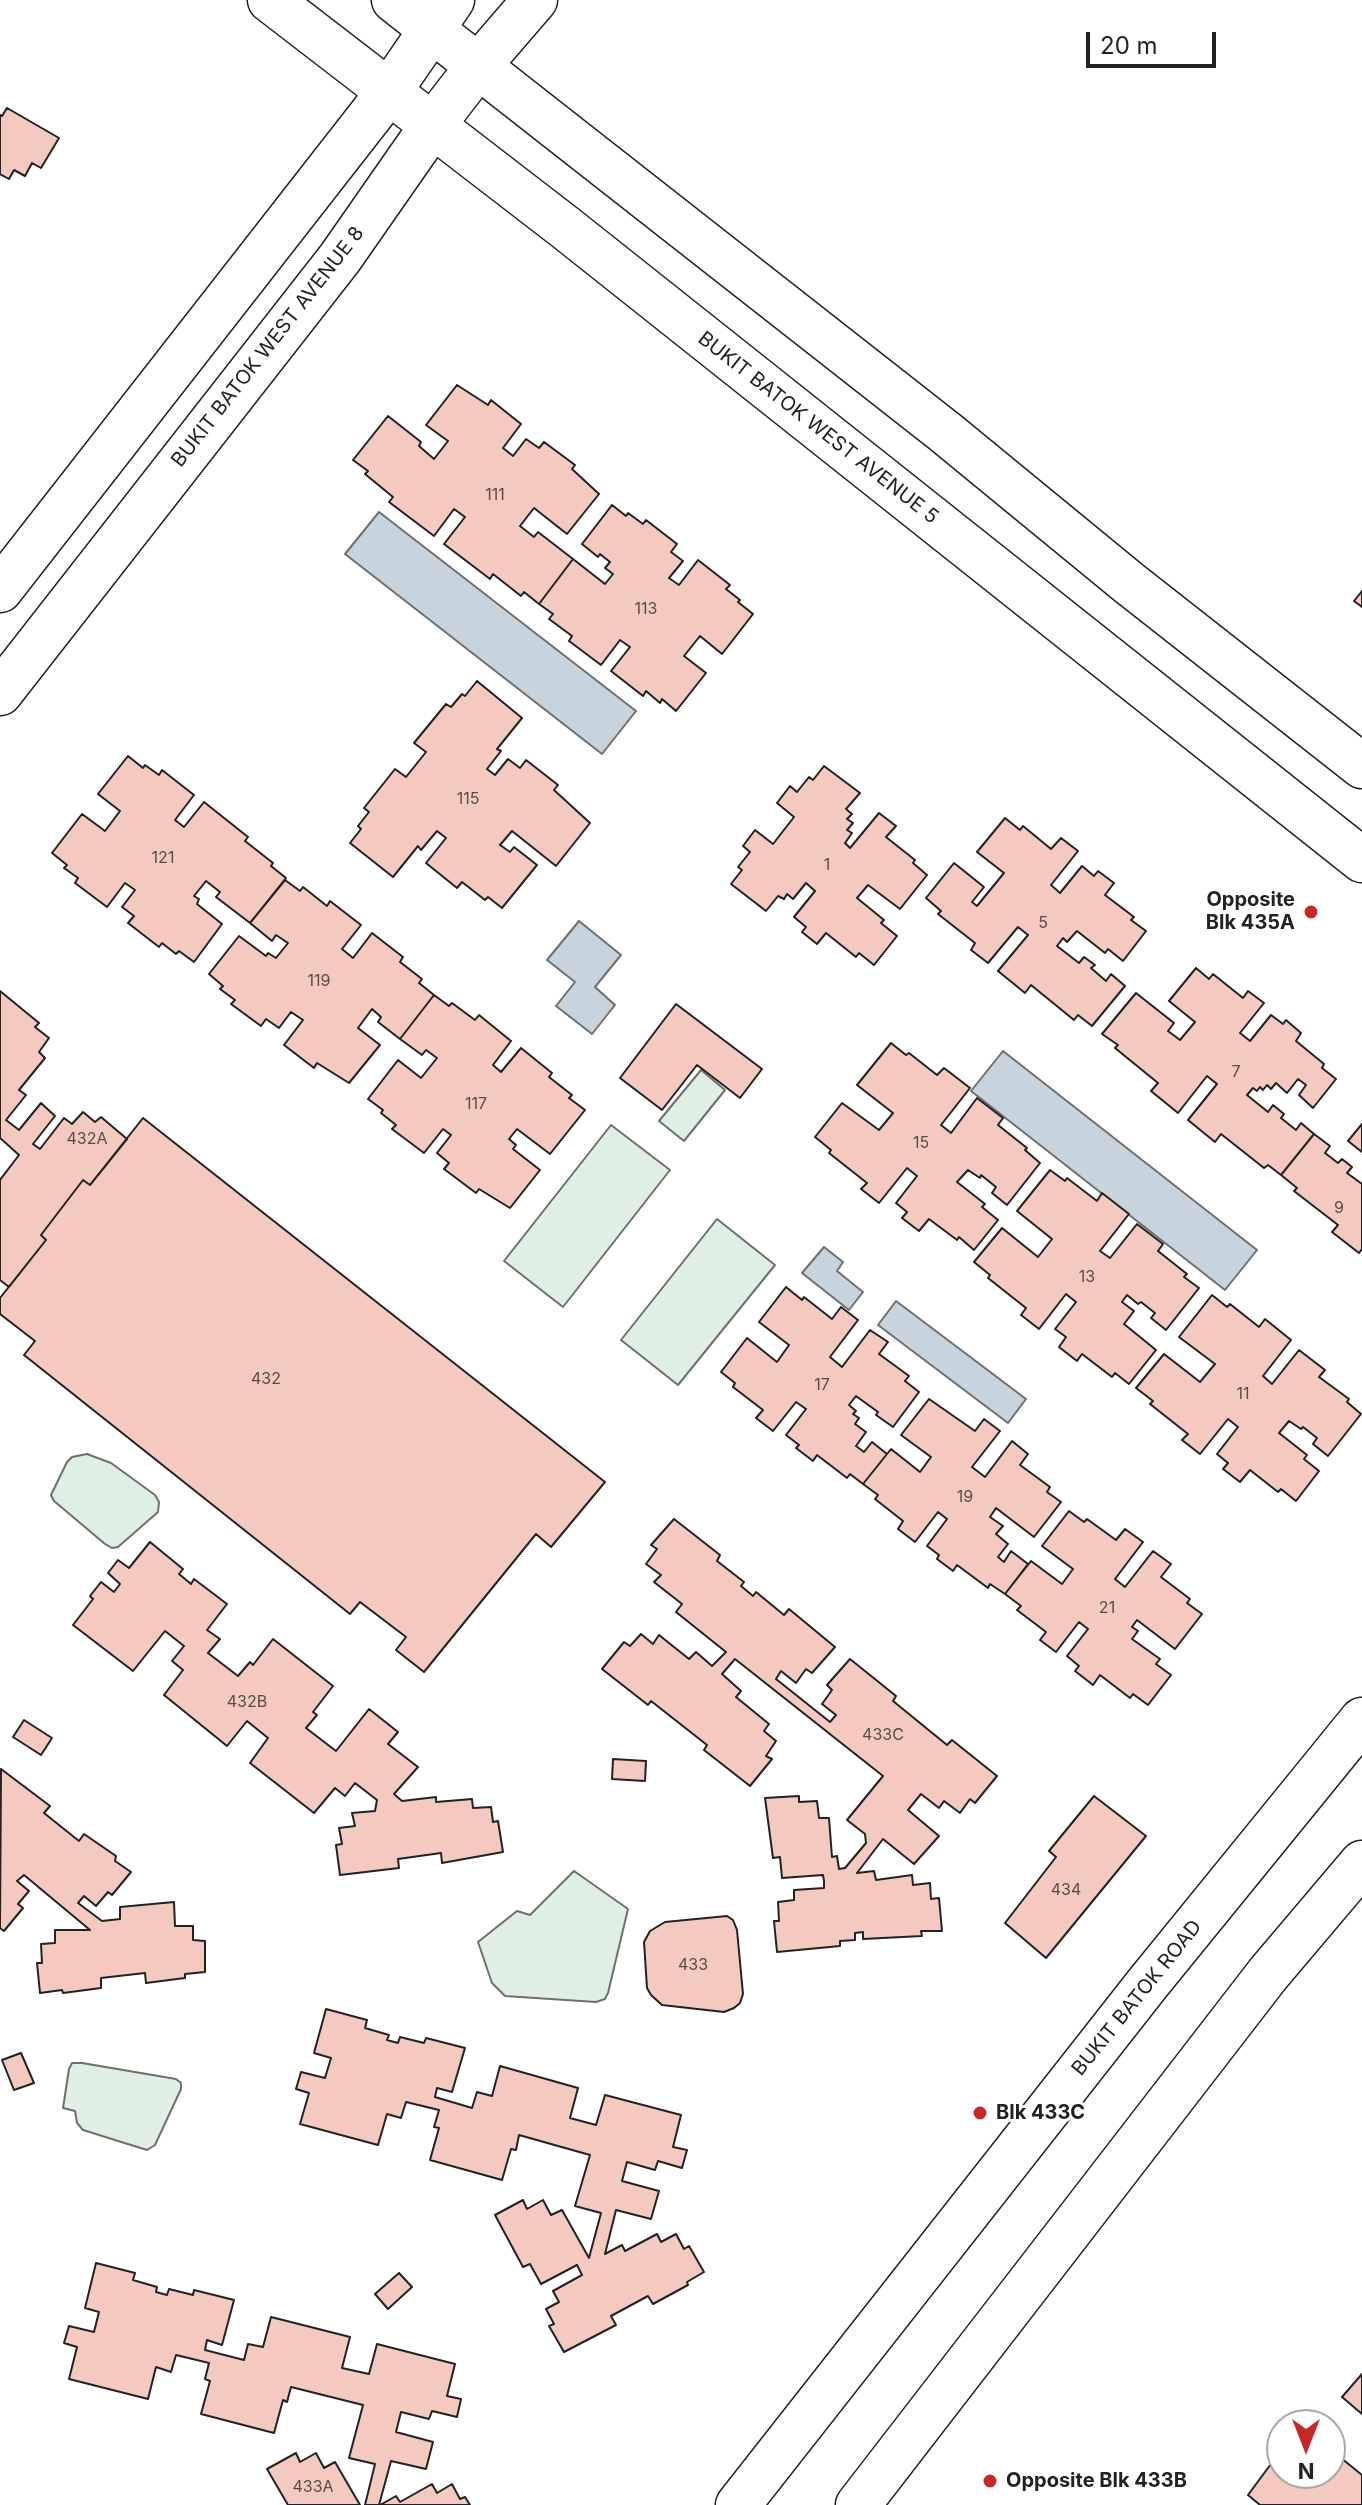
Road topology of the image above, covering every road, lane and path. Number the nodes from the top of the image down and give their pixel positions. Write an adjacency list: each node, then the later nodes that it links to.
1 (270, 0): 6 (street, BUKIT BATOK WEST AVENUE 5)
2 (394, 0): 4 (street)
3 (535, 0): 5 (street, BUKIT BATOK WEST AVENUE 8)
4 (442, 14): 5 (street); 6 (street)
5 (479, 65): 7 (street, BUKIT BATOK WEST AVENUE 8); 10 (street)
6 (388, 93): 7 (street, BUKIT BATOK WEST AVENUE 5); 8 (street)
7 (432, 126): 9 (street, BUKIT BATOK WEST AVENUE 8); 11 (street, BUKIT BATOK WEST AVENUE 5)
8 (0, 590)
9 (0, 693)
10 (1362, 766)
11 (1362, 860)
12 (1362, 1720): 14 (street, BUKIT BATOK ROAD)
13 (1362, 1863): 15 (street)
14 (738, 2505)
15 (858, 2505)

